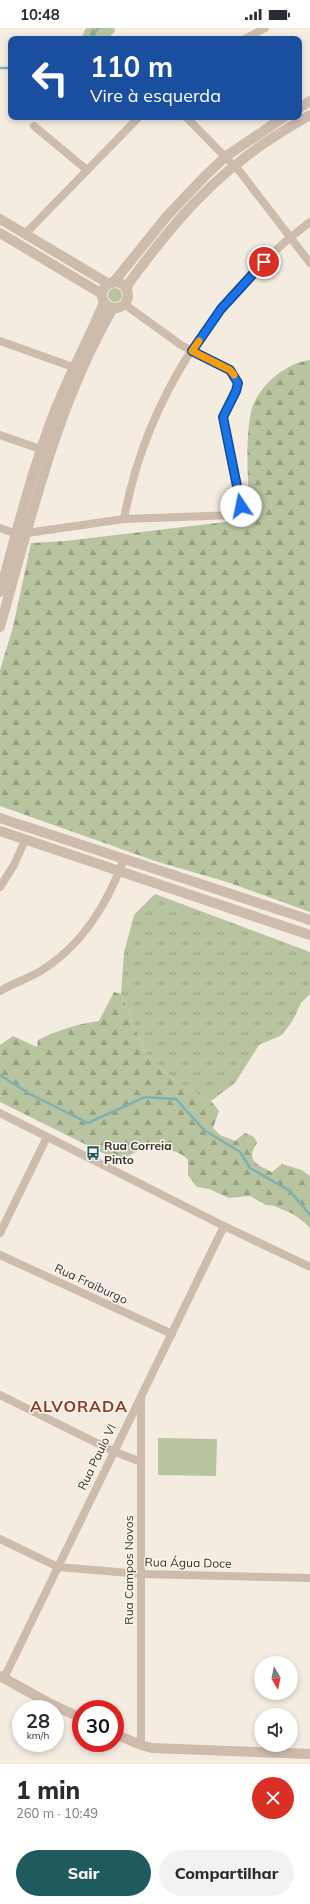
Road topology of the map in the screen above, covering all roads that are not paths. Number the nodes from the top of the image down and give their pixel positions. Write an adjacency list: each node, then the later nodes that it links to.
1 (265, 28): 2 (street)
2 (250, 36)
3 (136, 120): 10 (street)
4 (189, 120): 8 (street)
5 (280, 120): 8 (street)
6 (302, 120): 9 (street)
7 (34, 126): 10 (street)
8 (225, 157): 9 (street); 17 (street)
9 (234, 166): 15 (street); 18 (street)
10 (87, 170): 14 (street)
11 (0, 219): 14 (street)
12 (310, 222): 15 (street)
13 (0, 233): 19 (street)
14 (25, 234): 17 (street)
15 (290, 238): 16 (street); 23 (street)
16 (310, 263)
17 (111, 284): 18 (street); 19 (street)
18 (126, 289): 20 (street)
19 (103, 298): 21 (street); 24 (street)
20 (124, 304): 21 (street); 23 (street)
21 (113, 308): 26 (street)
22 (0, 340): 24 (street)
23 (192, 351): 27 (street); 27 (street)
24 (73, 367): 26 (street)
25 (0, 435): 26 (street)
26 (45, 451): 29 (street)
27 (124, 520): 29 (street)
28 (0, 528): 29 (street)
29 (22, 533): 30 (street); 31 (street)
30 (0, 592)
31 (0, 627)
32 (0, 818): 35 (street)
33 (0, 831): 34 (street)
34 (25, 840): 36 (street); 37 (street)
35 (124, 859): 36 (street); 38 (street)
36 (119, 871): 39 (street); 40 (street)
37 (0, 887)
38 (310, 920)
39 (310, 935)
40 (0, 991)
41 (0, 1114): 42 (street)
42 (47, 1137): 43 (street); 44 (street)
43 (224, 1226): 46 (street); 47 (street, Rua Paulo VI)
44 (0, 1233)
45 (0, 1255): 47 (street, Rua Fraiburgo)
46 (310, 1267)
47 (172, 1334): 49 (street, Rua Paulo VI)
48 (0, 1395): 50 (street)
49 (141, 1395): 50 (street, Rua Paulo VI); 51 (street, Rua Campos Novos)
50 (113, 1451): 51 (street); 53 (street, Rua Paulo VI)
51 (141, 1462): 54 (street, Rua Campos Novos)
52 (0, 1539): 53 (street, Rua Água Doce)
53 (58, 1567): 54 (street, Rua Água Doce); 56 (street, Rua Paulo VI)
54 (141, 1574): 55 (street, Rua Água Doce); 59 (street, Rua Campos Novos)
55 (310, 1578)
56 (2, 1677): 57 (street)
57 (72, 1714)
58 (124, 1738): 59 (street)
59 (141, 1745): 60 (street)
60 (310, 1754)

